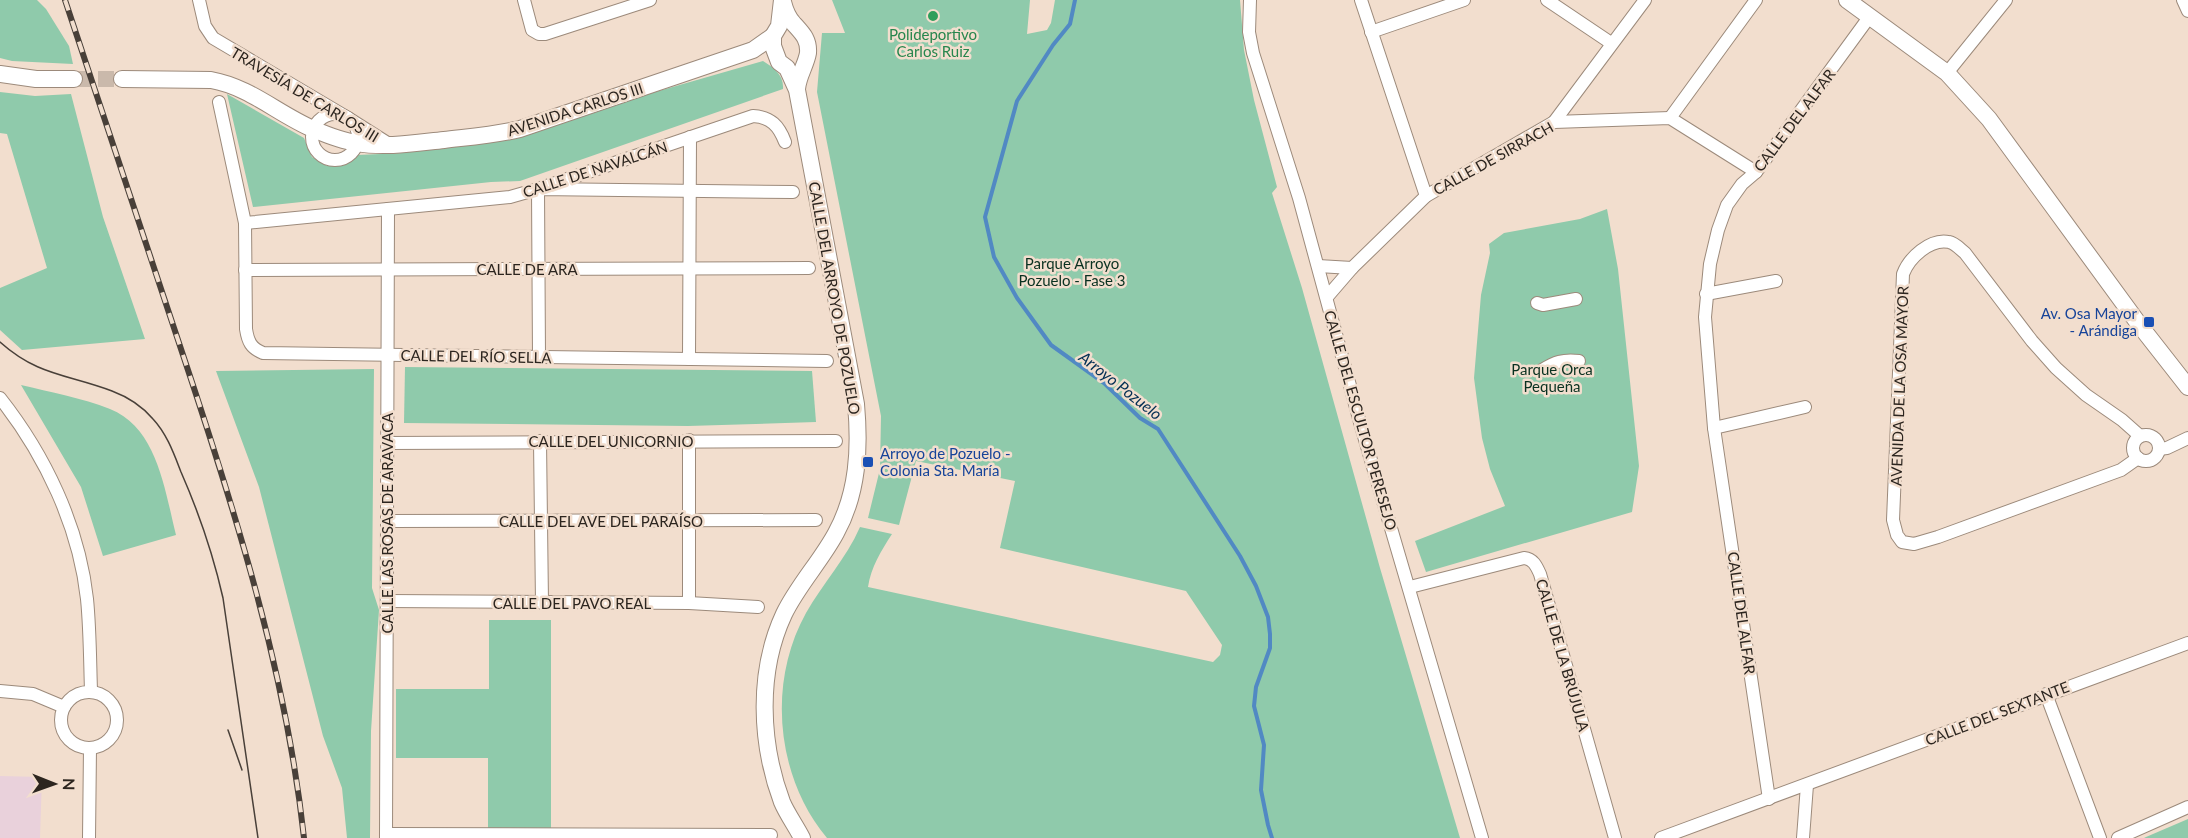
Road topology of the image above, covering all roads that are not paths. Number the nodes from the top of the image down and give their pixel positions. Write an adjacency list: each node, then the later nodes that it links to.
1 (199, 0): 27 (street, TRAVESÍA DE CARLOS III)
2 (524, 0): 3 (street)
3 (650, 0)
4 (1250, 0): 41 (street, CALLE DEL ESCULTOR PERESEJO)
5 (1361, 0): 17 (street)
6 (1464, 0): 17 (street)
7 (1547, 0): 18 (street)
8 (1645, 0): 18 (street)
9 (1756, 0): 26 (street)
10 (1847, 0): 15 (main road)
11 (2006, 0): 21 (street)
12 (2183, 0): 14 (street)
13 (782, 1): 16 (main road)
14 (2188, 11)
15 (1870, 16): 21 (main road); 34 (street, CALLE DEL ALFAR)
16 (782, 28): 19 (main road, AVENIDA CARLOS III); 20 (main road); 20 (main road)
17 (1371, 32): 38 (street)
18 (1611, 43): 28 (street)
19 (753, 50): 20 (main road); 33 (main road, AVENIDA CARLOS III)
20 (788, 64): 94 (main road, CALLE DEL ARROYO DE POZUELO)
21 (1947, 73): 59 (main road)
22 (0, 74): 23 (main road)
23 (74, 79)
24 (122, 80): 29 (main road, AVENIDA CARLOS III)
25 (219, 102): 40 (street, CALLE DEL RÍO SELLA)
26 (1670, 117): 28 (street, CALLE DE SIRRACH); 34 (street)
27 (348, 118): 29 (street); 32 (street); 33 (street, TRAVESÍA DE CARLOS III)
28 (1554, 122): 38 (street, CALLE DE SIRRACH)
29 (314, 129): 32 (main road, AVENIDA CARLOS III)
30 (690, 137): 31 (street, CALLE DE NAVALCÁN); 35 (street, CALLE DE NAVALCÁN); 36 (street)
31 (785, 142)
32 (356, 143): 33 (main road, AVENIDA CARLOS III)
33 (388, 144)
34 (1756, 172): 49 (street, CALLE DEL ALFAR)
35 (538, 189): 36 (street); 39 (street, CALLE DE NAVALCÁN); 45 (street)
36 (691, 191): 37 (street); 42 (street)
37 (793, 192)
38 (1426, 196): 44 (street, CALLE DE SIRRACH)
39 (388, 209): 40 (street, CALLE DE NAVALCÁN); 47 (street, CALLE LAS ROSAS DE ARAVACA)
40 (245, 223): 46 (street, CALLE DEL RÍO SELLA)
41 (1318, 266): 44 (street); 50 (street, CALLE DEL ESCULTOR PERESEJO)
42 (690, 268): 43 (street, CALLE DE ARA); 45 (street, CALLE DE ARA); 55 (street)
43 (808, 268)
44 (1352, 268): 50 (street, CALLE DE SIRRACH)
45 (539, 269): 47 (street, CALLE DE ARA); 54 (street)
46 (245, 270): 47 (street, CALLE DE ARA); 53 (street, CALLE DEL RÍO SELLA)
47 (388, 270): 53 (street, CALLE LAS ROSAS DE ARAVACA)
48 (1776, 281): 49 (street)
49 (1706, 294): 62 (street, CALLE DEL ALFAR)
50 (1327, 297): 75 (street, CALLE DEL ESCULTOR PERESEJO)
51 (1576, 299): 52 (street)
52 (1537, 303)
53 (387, 354): 54 (street, CALLE DEL RÍO SELLA); 68 (street, CALLE LAS ROSAS DE ARAVACA)
54 (539, 357): 55 (street, CALLE DEL RÍO SELLA)
55 (689, 359): 56 (street, CALLE DEL RÍO SELLA)
56 (827, 361)
57 (1580, 361): 58 (street)
58 (1542, 370)
59 (2188, 387)
60 (0, 398): 82 (street)
61 (1804, 407): 62 (street)
62 (1714, 428): 87 (street, CALLE DEL ALFAR)
63 (2140, 436): 69 (street); 70 (street); 70 (street, AVENIDA DE LA OSA MAYOR)
64 (2188, 438): 69 (street)
65 (540, 441): 66 (street, CALLE DEL UNICORNIO); 68 (street, CALLE DEL UNICORNIO); 74 (street)
66 (689, 441): 67 (street, CALLE DEL UNICORNIO); 73 (street)
67 (836, 441)
68 (387, 443): 72 (street, CALLE LAS ROSAS DE ARAVACA)
69 (2159, 449): 70 (street)
70 (2138, 458)
71 (816, 520): 73 (street, CALLE DEL AVE DEL PARAÍSO)
72 (387, 521): 74 (street, CALLE DEL AVE DEL PARAÍSO); 76 (street, CALLE LAS ROSAS DE ARAVACA)
73 (689, 521): 74 (street, CALLE DEL AVE DEL PARAÍSO); 78 (street)
74 (541, 522): 77 (street)
75 (1410, 587): 95 (street, CALLE DEL ESCULTOR PERESEJO); 96 (street, CALLE DE LA BRÚJULA)
76 (387, 601): 77 (street, CALLE DEL PAVO REAL); 90 (street, CALLE LAS ROSAS DE ARAVACA)
77 (542, 603): 78 (street, CALLE DEL PAVO REAL)
78 (689, 603): 79 (street, CALLE DEL PAVO REAL)
79 (758, 607)
80 (2188, 643): 83 (street, CALLE DEL SEXTANTE)
81 (0, 691): 84 (street)
82 (91, 691): 84 (street); 85 (street)
83 (2046, 694): 86 (street, CALLE DEL SEXTANTE); 99 (street)
84 (64, 706): 85 (street)
85 (90, 748): 93 (street)
86 (1807, 785): 87 (street, CALLE DEL SEXTANTE); 98 (street)
87 (1770, 799): 97 (street, CALLE DEL SEXTANTE)
88 (2188, 807): 100 (street)
89 (771, 835): 92 (street)
90 (386, 836): 91 (street)
91 (543, 836): 92 (street)
92 (690, 836)
93 (89, 838)
94 (802, 838)
95 (1482, 838)
96 (1615, 838)
97 (1661, 838)
98 (1803, 838)
99 (2100, 838)
100 (2118, 838)

